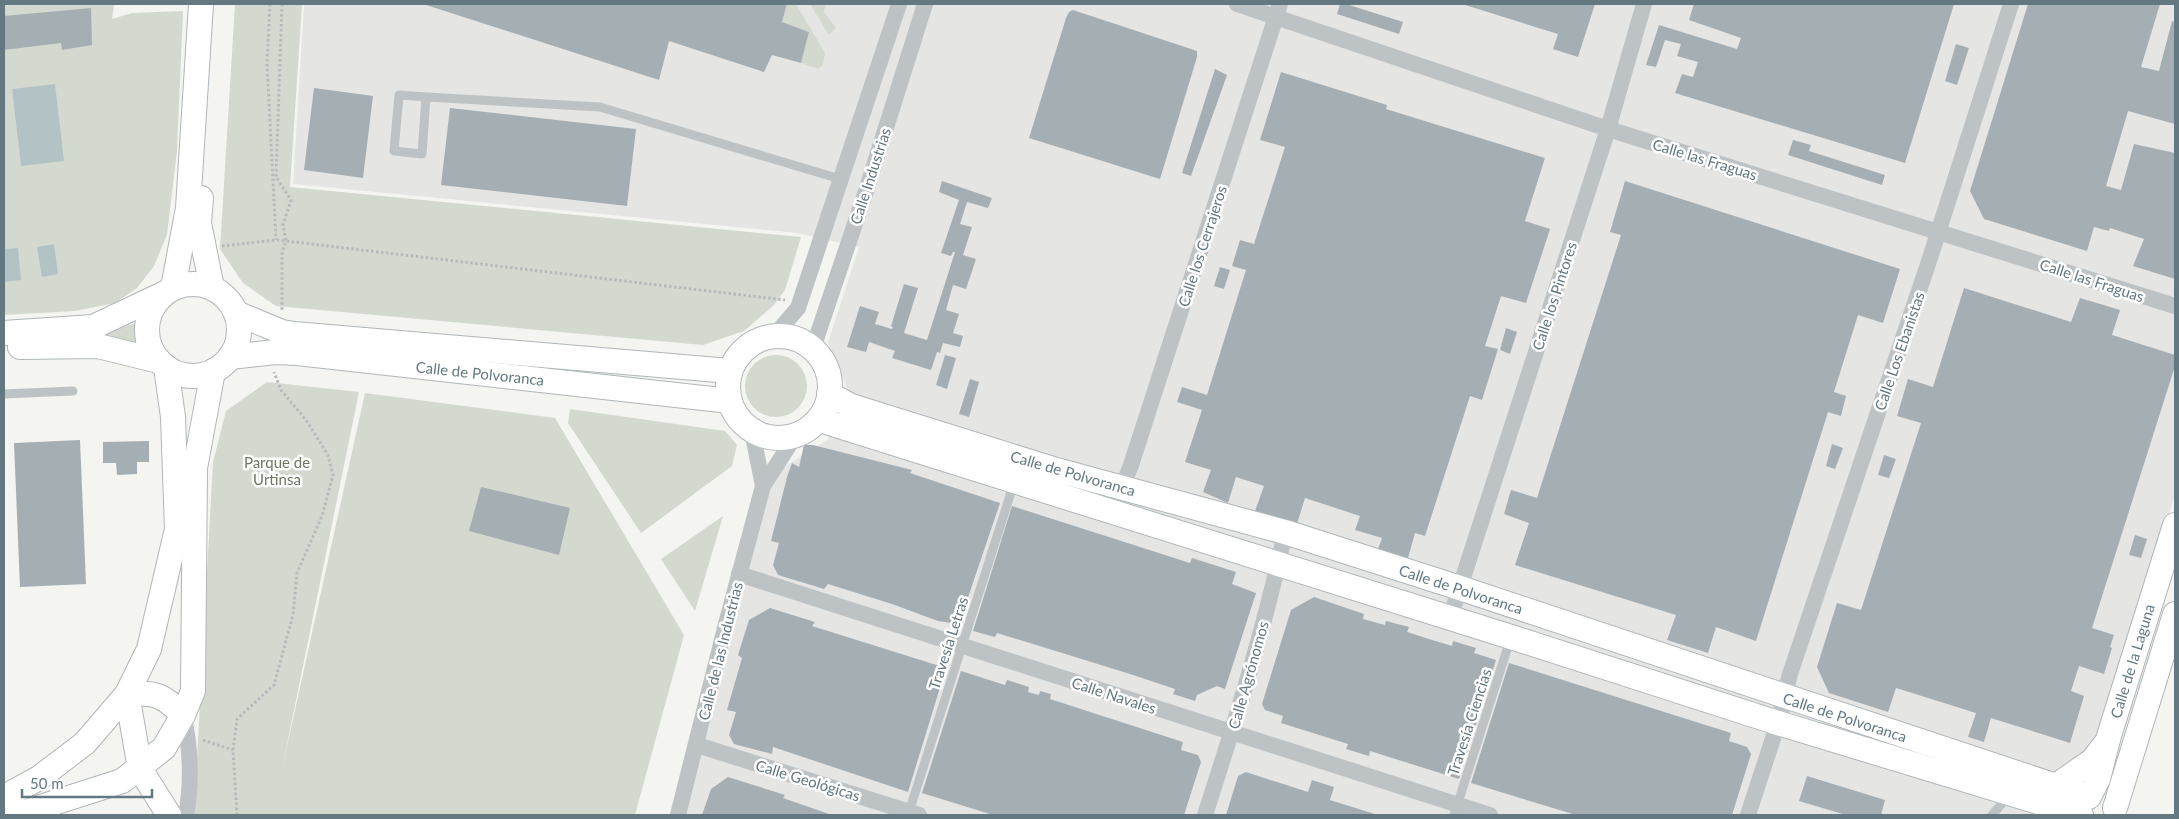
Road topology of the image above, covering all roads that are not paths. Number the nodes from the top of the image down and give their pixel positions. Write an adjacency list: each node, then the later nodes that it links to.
1 (201, 4): 14 (street)
2 (214, 4): 13 (street)
3 (899, 4): 11 (street, Calle Industrias)
4 (925, 4): 21 (street, Calle Industrias)
5 (1238, 4): 8 (street, Calle las Fraguas)
6 (1644, 4): 10 (street, Calle los Pintores)
7 (2011, 4): 12 (street, Calle Los Ebanistas)
8 (1278, 10): 10 (street, Calle las Fraguas); 34 (street, Calle los Cerrajeros)
9 (426, 97): 9 (lane); 11 (lane)
10 (1608, 129): 12 (street, Calle las Fraguas); 39 (street, Calle los Pintores)
11 (840, 179): 18 (street, Calle Industrias)
12 (1939, 231): 15 (street, Calle las Fraguas); 45 (street, Calle Los Ebanistas)
13 (212, 288): 14 (street); 16 (street)
14 (169, 291): 17 (street); 22 (street)
15 (2175, 306)
16 (236, 313): 19 (street, Calle de Polvoranca); 23 (street)
17 (4, 333)
18 (774, 336): 21 (street); 24 (street)
19 (279, 342): 23 (street, Calle de Polvoranca); 24 (street, Calle de Polvoranca); 28 (street, Calle de Polvoranca)
20 (4, 348): 22 (street)
21 (813, 348): 27 (street)
22 (162, 364): 23 (street); 44 (street)
23 (222, 364): 46 (street)
24 (730, 371): 28 (street)
25 (73, 391): 26 (lane)
26 (4, 394)
27 (830, 394): 29 (street); 34 (street, Calle de Polvoranca)
28 (730, 401): 30 (street)
29 (820, 420): 31 (street); 32 (street, Calle de Polvoranca)
30 (752, 431): 31 (street); 33 (street, Calle de las Industrias)
31 (796, 436): 33 (street, Calle de las Industrias)
32 (1014, 480): 37 (street, Calle de Polvoranca); 43 (lane, Travesía Letras)
33 (763, 486): 38 (street, Calle de las Industrias)
34 (1122, 488): 36 (street, Calle de Polvoranca)
35 (2175, 525): 49 (street, Calle de la Laguna)
36 (1286, 532): 37 (street, Calle Agrónomos); 39 (street, Calle de Polvoranca)
37 (1279, 564): 41 (street, Calle de Polvoranca); 48 (street, Calle Agrónomos)
38 (739, 574): 43 (street, Calle Navales); 50 (street, Calle de las Industrias)
39 (1460, 588): 41 (street, Calle los Pintores); 45 (street, Calle de Polvoranca)
40 (2175, 614): 57 (street, Calle de la Laguna)
41 (1450, 618): 42 (street, Calle de Polvoranca)
42 (1511, 637): 47 (street, Calle de Polvoranca); 56 (lane, Travesía Ciencias)
43 (961, 646): 48 (street, Calle Navales); 58 (lane, Travesía Letras)
44 (128, 694): 46 (street); 51 (street); 53 (street)
45 (1785, 697): 47 (street, Calle Los Ebanistas); 52 (street, Calle de Polvoranca)
46 (183, 715): 51 (street); 61 (street)
47 (1778, 723): 54 (street, Calle de Polvoranca); 65 (street, Calle Los Ebanistas)
48 (1232, 733): 56 (street, Calle Navales); 63 (street, Calle Agrónomos)
49 (2108, 742): 52 (street); 55 (street, Calle de la Laguna)
50 (697, 745): 58 (street, Calle Geológicas); 62 (street, Calle de las Industrias)
51 (137, 779): 59 (street); 60 (street)
52 (2056, 786): 55 (street, Calle de Polvoranca)
53 (4, 797)
54 (2032, 803): 55 (street, Calle de Polvoranca); 66 (lane)
55 (2085, 809): 57 (street)
56 (1456, 810): 64 (street, Calle Navales)
57 (2117, 813)
58 (912, 814)
59 (16, 815)
60 (169, 815)
61 (186, 815)
62 (678, 815)
63 (1205, 815)
64 (1490, 815)
65 (1748, 815)
66 (1992, 815)

